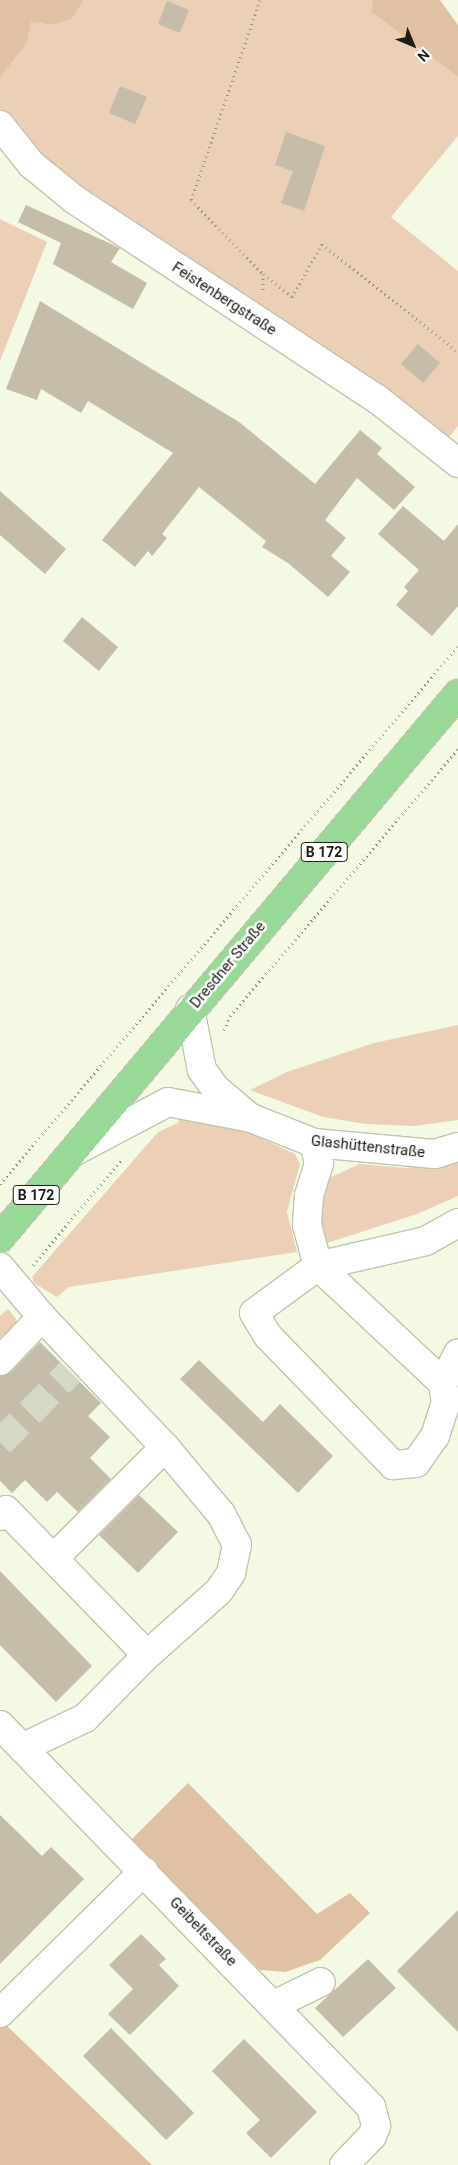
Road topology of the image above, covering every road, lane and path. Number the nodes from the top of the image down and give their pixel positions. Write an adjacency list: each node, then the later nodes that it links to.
1 (260, 0): 3 (path)
2 (0, 125): 4 (street, Feistenbergstraße)
3 (264, 274): 4 (path); 5 (path)
4 (263, 324): 6 (street, Feistenbergstraße)
5 (458, 352)
6 (458, 463)
7 (458, 646): 17 (path)
8 (458, 694): 10 (main road, Dresdner Straße / B 172)
9 (458, 749): 11 (path)
10 (190, 1009): 11 (street, Glashüttenstraße); 15 (main road, Dresdner Straße / B 172)
11 (199, 1061): 12 (street, Glashüttenstraße)
12 (251, 1118): 13 (street, Glashüttenstraße); 15 (street, Glashüttenstraße)
13 (314, 1143): 14 (street, Glashüttenstraße); 20 (street)
14 (458, 1147)
15 (72, 1152): 19 (main road, Dresdner Straße / B 172)
16 (124, 1157): 21 (path)
17 (0, 1184)
18 (458, 1223): 20 (street)
19 (0, 1238)
20 (318, 1266): 25 (street); 25 (street)
21 (8, 1276): 22 (street)
22 (42, 1317): 24 (street); 26 (street)
23 (458, 1354): 25 (street)
24 (0, 1361)
25 (443, 1383)
26 (165, 1447): 28 (street); 29 (street)
27 (2, 1510): 28 (street)
28 (54, 1558): 29 (street)
29 (147, 1656): 31 (street)
30 (0, 1725): 31 (street, Geibeltstraße)
31 (22, 1748): 32 (street, Geibeltstraße)
32 (144, 1870): 34 (street, Geibeltstraße); 35 (street)
33 (321, 1982): 34 (street)
34 (274, 2005): 36 (street, Geibeltstraße)
35 (0, 2013)
36 (353, 2156)

